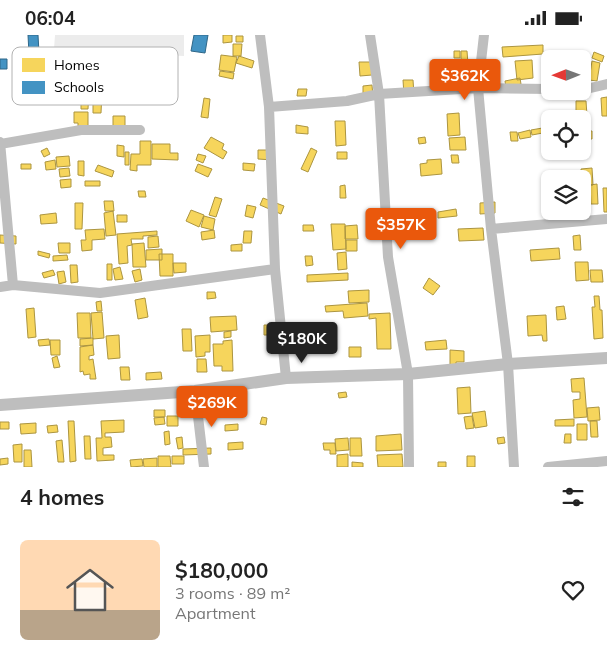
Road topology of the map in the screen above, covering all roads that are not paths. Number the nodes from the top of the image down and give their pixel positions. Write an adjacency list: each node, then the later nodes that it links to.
1 (260, 35): 9 (street)
2 (370, 35): 8 (street)
3 (484, 35): 5 (street)
4 (607, 84): 6 (street)
5 (478, 88): 7 (street); 8 (street); 13 (street)
6 (591, 88)
7 (541, 89)
8 (379, 94): 9 (street); 19 (street)
9 (269, 107): 14 (street)
10 (140, 130): 11 (street)
11 (0, 143): 15 (street)
12 (607, 219): 13 (street)
13 (491, 229): 18 (street)
14 (276, 269): 15 (street); 20 (street)
15 (13, 285): 16 (street)
16 (0, 287)
17 (607, 357): 18 (street)
18 (508, 364): 19 (street); 26 (street)
19 (408, 374): 20 (street); 25 (street)
20 (286, 378): 21 (street)
21 (195, 391): 22 (street); 24 (street)
22 (0, 405)
23 (607, 461): 27 (street)
24 (204, 467)
25 (409, 467)
26 (514, 467)
27 (548, 467)

